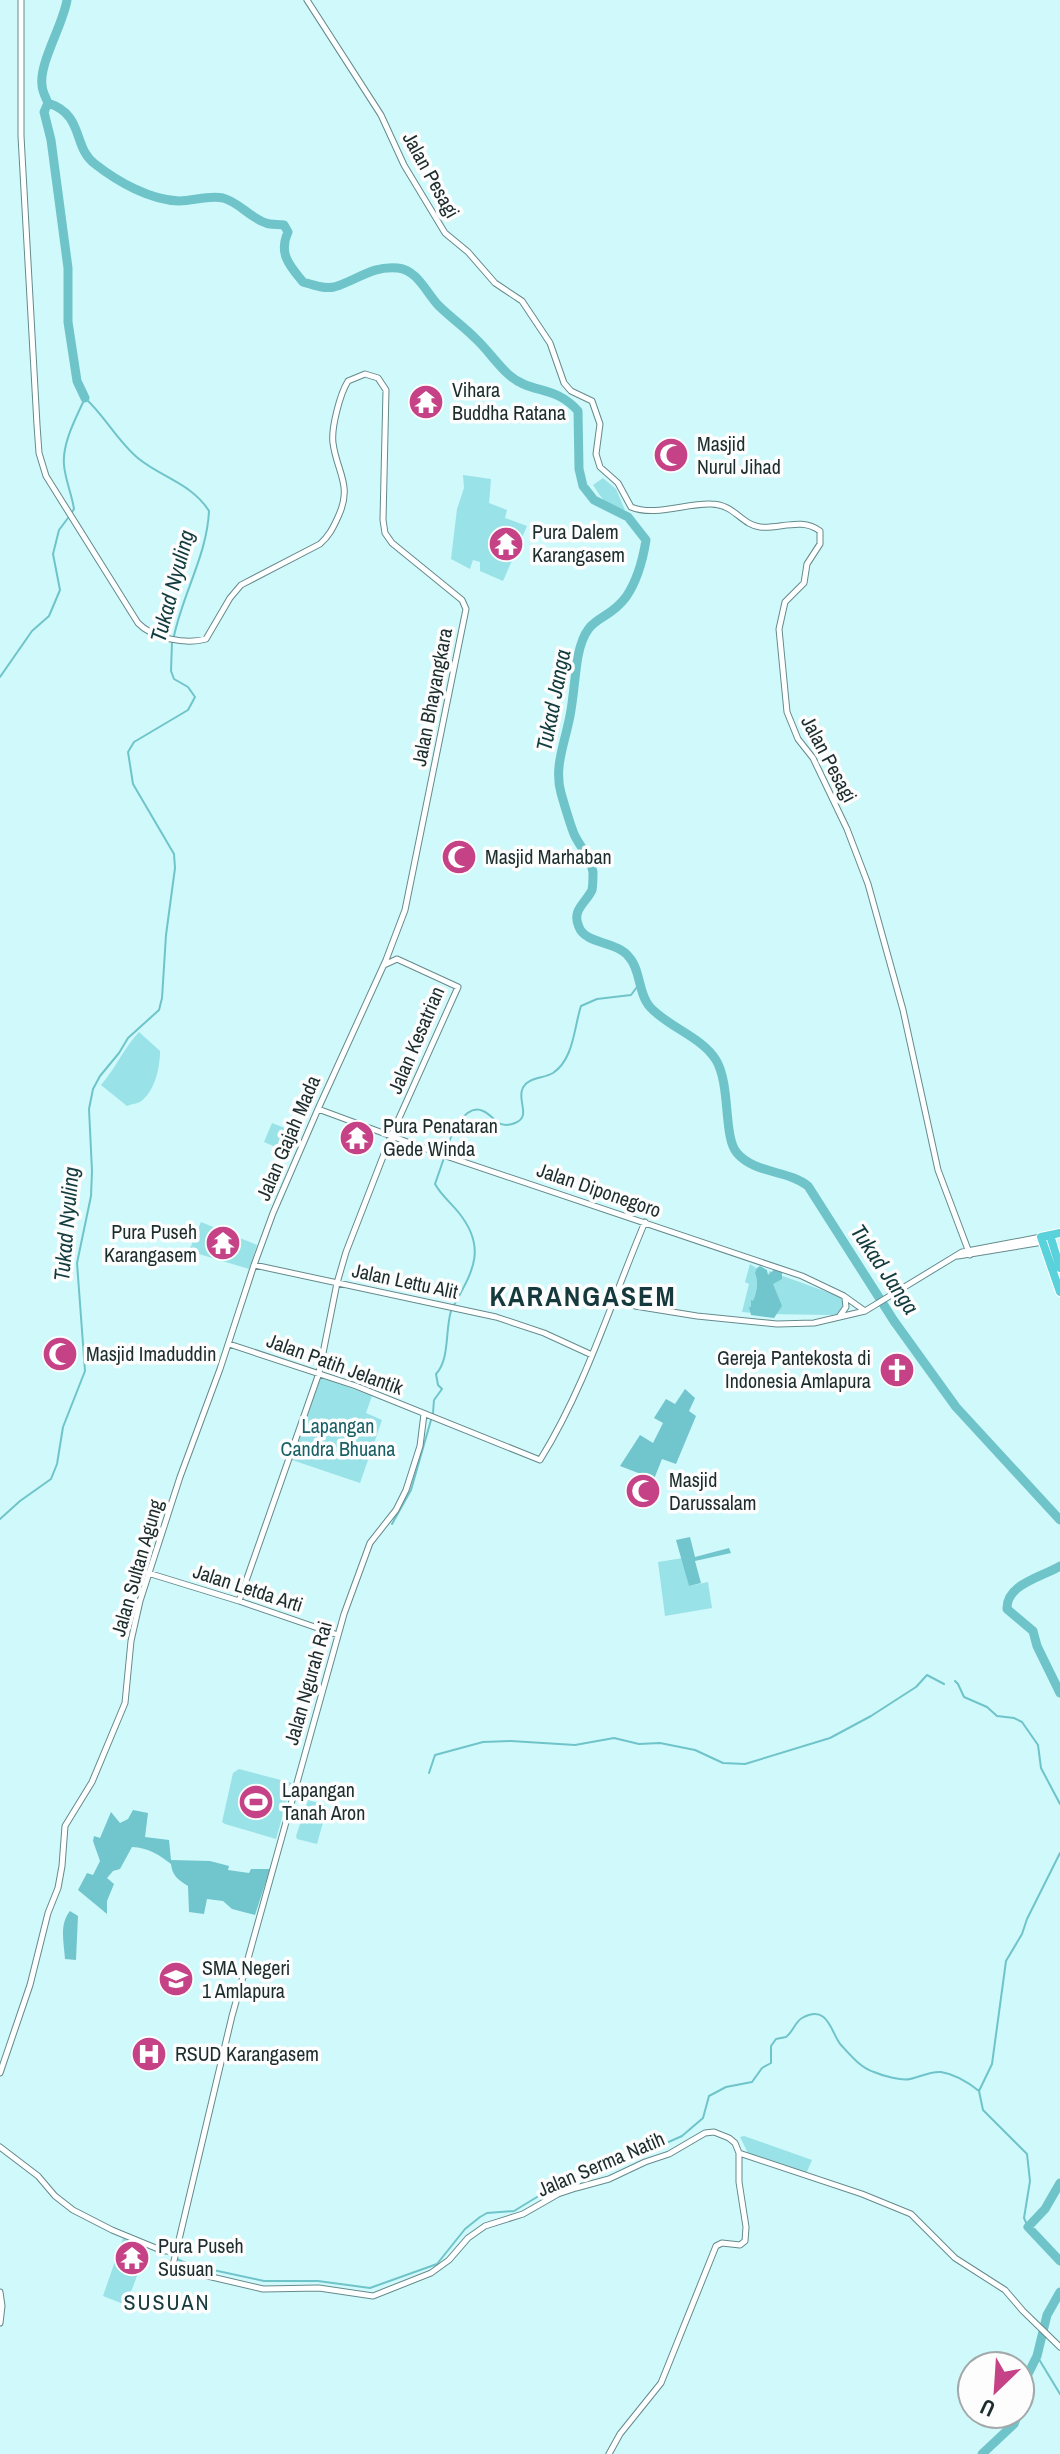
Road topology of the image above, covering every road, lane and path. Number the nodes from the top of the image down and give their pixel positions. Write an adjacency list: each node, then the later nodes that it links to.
1 (21, 0): 3 (street, Jalan Bhayangkara)
2 (307, 0): 10 (street, Jalan Pesagi)
3 (390, 950): 4 (street); 5 (street, Jalan Gajah Mada)
4 (397, 959): 5 (street); 7 (street, Jalan Kesatrian)
5 (384, 966): 6 (street, Jalan Gajah Mada)
6 (318, 1109): 7 (street, Jalan Diponegoro); 11 (street, Jalan Gajah Mada)
7 (391, 1136): 8 (street, Jalan Diponegoro); 13 (street)
8 (645, 1222): 15 (street, Jalan Diponegoro); 16 (street)
9 (1051, 1238): 10 (street); 12 (highway); 14 (highway)
10 (969, 1252): 17 (street)
11 (254, 1265): 13 (street, Jalan Lettu Alit); 19 (street, Jalan Gajah Mada)
12 (1060, 1268)
13 (337, 1283): 20 (street, Jalan Lettu Alit); 21 (street)
14 (1060, 1292)
15 (844, 1296): 17 (street, Jalan Diponegoro); 18 (street)
16 (615, 1298): 18 (street); 20 (street)
17 (866, 1311): 18 (street)
18 (839, 1318)
19 (229, 1344): 21 (street, Jalan Patih Jelantik); 23 (street, Jalan Sultan Agung)
20 (592, 1355): 22 (street, Jalan Patih Jelantik)
21 (319, 1373): 22 (street, Jalan Patih Jelantik); 24 (street)
22 (430, 1416): 25 (street, Jalan Ngurah Rai)
23 (148, 1573): 24 (street, Jalan Letda Arti); 26 (street, Jalan Sultan Agung)
24 (239, 1601): 25 (street, Jalan Letda Arti)
25 (338, 1635): 30 (street, Jalan Ngurah Rai)
26 (0, 2073)
27 (0, 2147): 29 (street)
28 (739, 2153): 31 (street, Jalan Serma Natih); 34 (street, Jalan Serma Natih); 35 (street)
29 (163, 2251): 30 (street); 31 (street)
30 (176, 2251): 31 (street)
31 (173, 2265)
32 (0, 2292): 33 (street)
33 (0, 2323)
34 (1060, 2347)
35 (609, 2454)

